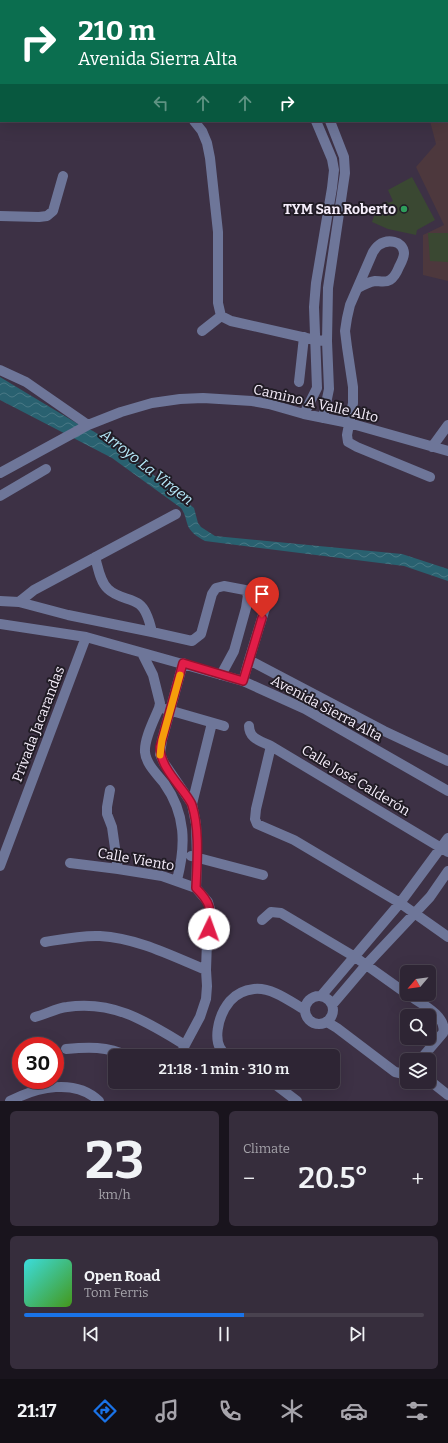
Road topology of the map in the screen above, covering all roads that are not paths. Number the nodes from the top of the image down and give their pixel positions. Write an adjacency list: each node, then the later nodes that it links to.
1 (195, 122): 11 (street)
2 (316, 122): 5 (street)
3 (330, 122): 4 (street)
4 (344, 156): 5 (street); 9 (street)
5 (332, 159): 8 (street)
6 (63, 176): 7 (street)
7 (0, 216)
8 (322, 252): 9 (street); 14 (street)
9 (334, 255): 15 (street)
10 (358, 288): 10 (street); 22 (street)
11 (221, 316): 12 (street); 13 (street)
12 (202, 331)
13 (304, 338): 14 (street); 17 (street)
14 (315, 340): 15 (street); 18 (street)
15 (326, 341): 19 (street)
16 (0, 370): 23 (street)
17 (299, 382)
18 (317, 388): 19 (street); 20 (street)
19 (329, 389): 21 (street)
20 (304, 414): 21 (street, Camino A Valle Alto); 23 (street, Camino A Valle Alto)
21 (323, 418): 22 (street, Camino A Valle Alto)
22 (349, 423): 25 (street, Camino A Valle Alto); 29 (street)
23 (87, 425): 28 (street, Camino A Valle Alto)
24 (448, 425): 25 (street)
25 (432, 447): 26 (street, Camino A Valle Alto)
26 (448, 452)
27 (46, 469): 30 (street)
28 (0, 473)
29 (430, 477)
30 (0, 496)
31 (176, 514): 32 (street)
32 (95, 557): 34 (street); 37 (street)
33 (0, 601): 34 (street)
34 (19, 602): 37 (street)
35 (266, 605): 40 (street)
36 (0, 624): 38 (street, Avenida Sierra Alta)
37 (152, 632): 42 (street)
38 (86, 638): 39 (street, Avenida Sierra Alta); 61 (street, Privada Jacarandas)
39 (142, 653): 41 (street, Avenida Sierra Alta); 44 (street)
40 (249, 660): 43 (street); 50 (street)
41 (183, 663): 42 (street, Avenida Sierra Alta); 45 (street)
42 (222, 675): 43 (street, Avenida Sierra Alta)
43 (243, 681): 54 (street, Avenida Sierra Alta)
44 (159, 708): 45 (street); 52 (street)
45 (170, 711): 46 (street); 51 (street)
46 (212, 723): 47 (street); 55 (street)
47 (224, 726)
48 (249, 729): 49 (street, Calle José Calderón)
49 (271, 746): 57 (street, Calle José Calderón); 67 (street)
50 (448, 760)
51 (164, 763): 52 (street); 55 (street)
52 (154, 770): 58 (street)
53 (110, 790): 62 (street)
54 (448, 791)
55 (192, 804): 59 (street)
56 (448, 838): 57 (street)
57 (444, 850): 67 (street)
58 (183, 854): 59 (street); 65 (street)
59 (197, 858): 64 (street); 66 (street)
60 (70, 863): 62 (street, Calle Viento)
61 (0, 866)
62 (118, 869): 65 (street, Calle Viento)
63 (448, 871): 68 (street)
64 (263, 875)
65 (177, 880): 66 (street, Calle Viento)
66 (196, 888): 74 (street)
67 (400, 903): 68 (street); 72 (street)
68 (414, 913): 70 (street); 73 (street)
69 (262, 920): 72 (street)
70 (448, 937)
71 (45, 942): 74 (street)
72 (355, 957): 73 (street); 76 (street)
73 (366, 965): 75 (street); 78 (street)
74 (206, 970): 82 (street)
75 (400, 989)
76 (321, 996): 78 (street); 79 (street)
77 (417, 1001): 87 (street)
78 (332, 1005): 81 (street)
79 (305, 1010): 81 (street); 85 (street)
80 (35, 1017): 82 (street)
81 (327, 1022): 88 (street)
82 (185, 1045): 84 (street)
83 (66, 1049): 86 (street)
84 (183, 1049)
85 (221, 1049)
86 (108, 1050)
87 (426, 1053)
88 (400, 1071)
89 (436, 1086): 91 (street)
90 (281, 1089): 95 (street)
91 (448, 1095)
92 (86, 1097): 93 (street); 94 (street)
93 (10, 1101)
94 (99, 1101)
95 (297, 1101)

